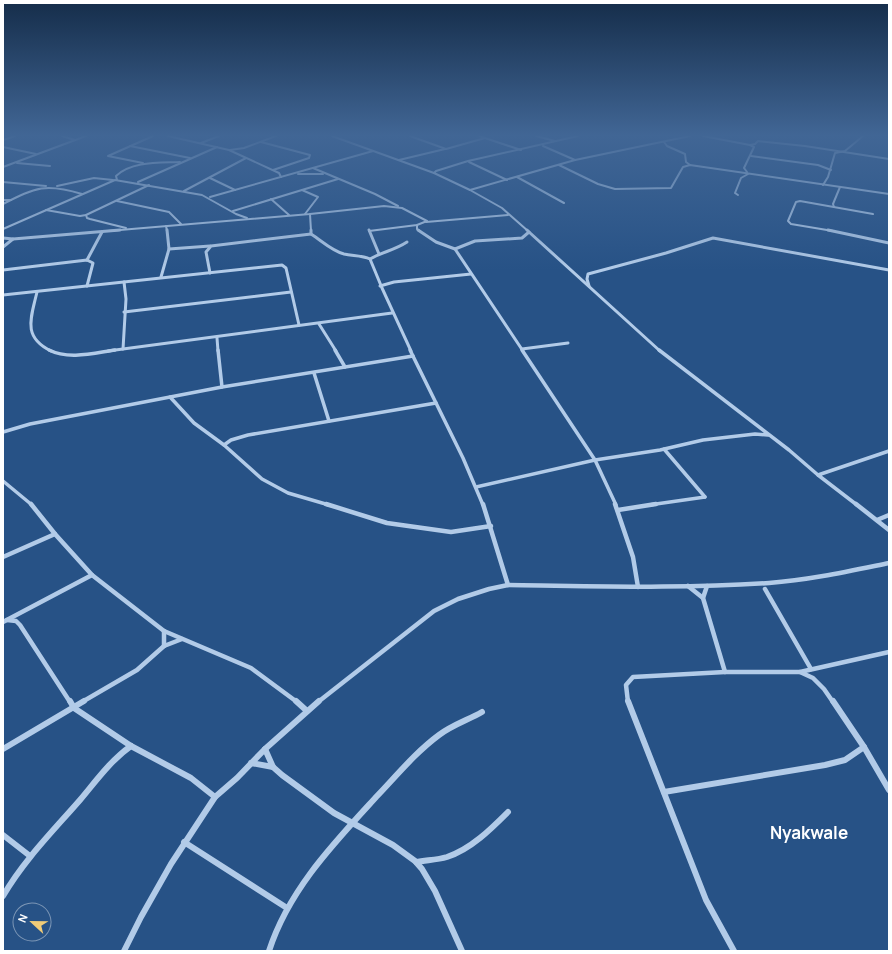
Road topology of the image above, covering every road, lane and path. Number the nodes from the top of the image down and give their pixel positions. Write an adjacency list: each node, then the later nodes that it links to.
1 (83, 181): 23 (street)
2 (115, 181): 29 (street)
3 (121, 181): 19 (street)
4 (140, 181): 19 (street)
5 (205, 181): 28 (street)
6 (215, 181): 25 (street)
7 (269, 181): 25 (street)
8 (333, 181): 26 (street)
9 (342, 181): 37 (street)
10 (450, 181): 27 (street)
11 (505, 181): 27 (street)
12 (523, 181): 38 (street)
13 (591, 181): 14 (street)
14 (675, 181)
15 (740, 181): 31 (street)
16 (792, 181): 21 (street)
17 (825, 181): 21 (street)
18 (3, 182): 22 (street)
19 (135, 182): 20 (street)
20 (150, 185): 28 (street); 36 (street)
21 (822, 185): 24 (street)
22 (43, 186): 23 (street); 35 (street)
23 (54, 187): 29 (street)
24 (840, 187): 30 (street); 41 (street)
25 (235, 190): 32 (street)
26 (302, 190): 33 (street); 45 (street)
27 (470, 190): 51 (street)
28 (184, 191): 32 (street)
29 (83, 194): 43 (street)
30 (889, 194)
31 (738, 195)
32 (210, 197): 44 (street)
33 (271, 199): 44 (street); 50 (street)
34 (3, 200): 35 (street)
35 (11, 200): 39 (street)
36 (117, 200): 48 (street); 55 (street)
37 (390, 202): 40 (street); 42 (street)
38 (564, 203)
39 (3, 204)
40 (384, 206): 42 (street); 46 (street)
41 (834, 207): 47 (street); 66 (street)
42 (402, 208): 54 (street)
43 (46, 210): 48 (street); 58 (street)
44 (233, 210): 49 (street)
45 (305, 214): 46 (street); 50 (street)
46 (310, 214): 62 (street)
47 (873, 214)
48 (86, 215): 59 (street)
49 (239, 215): 52 (street); 53 (street)
50 (289, 215): 52 (street)
51 (508, 215): 54 (street); 61 (street)
52 (253, 218): 53 (street)
53 (232, 220): 55 (street)
54 (426, 222): 56 (street)
55 (181, 224): 57 (street)
56 (417, 225): 70 (street); 71 (street)
57 (166, 226): 59 (street); 69 (street)
58 (3, 229)
59 (130, 229): 60 (street)
60 (102, 232): 64 (street); 73 (street)
61 (529, 232): 70 (street); 82 (street)
62 (311, 234): 67 (street); 72 (street)
63 (3, 238): 64 (street)
64 (14, 239): 68 (street)
65 (406, 242): 71 (street)
66 (889, 243)
67 (211, 246): 69 (street); 76 (street)
68 (3, 247)
69 (169, 249): 78 (street)
70 (456, 249): 77 (street)
71 (379, 254): 72 (street)
72 (370, 259): 81 (street)
73 (88, 260): 74 (street); 80 (street)
74 (3, 270)
75 (889, 270): 82 (street)
76 (210, 273): 78 (street); 84 (street)
77 (471, 274): 81 (street); 93 (street)
78 (161, 278): 79 (street)
79 (124, 282): 80 (street); 86 (street)
80 (87, 286): 83 (street)
81 (380, 286): 87 (street)
82 (589, 287): 102 (street)
83 (37, 292): 85 (street); 92 (street)
84 (291, 292): 86 (street); 89 (street)
85 (3, 295)
86 (124, 312): 92 (street)
87 (392, 313): 88 (street); 94 (street)
88 (319, 324): 89 (street); 95 (street)
89 (299, 325): 90 (street)
90 (216, 338): 92 (street); 97 (street)
91 (568, 343): 93 (street)
92 (123, 349)
93 (522, 349): 106 (street)
94 (413, 356): 95 (street); 99 (street)
95 (345, 367): 96 (street)
96 (314, 373): 97 (street); 100 (street)
97 (222, 387): 98 (street)
98 (170, 397): 101 (street); 103 (street)
99 (436, 403): 100 (street); 109 (street)
100 (329, 421): 103 (street)
101 (3, 432)
102 (770, 436): 104 (street); 107 (street)
103 (224, 445): 113 (street)
104 (664, 449): 106 (street); 110 (street)
105 (889, 451): 107 (street)
106 (595, 460): 109 (street); 110 (street)
107 (818, 475): 112 (street)
108 (3, 482): 115 (street)
109 (476, 487): 113 (street)
110 (618, 510): 122 (street)
111 (889, 515): 112 (street)
112 (877, 520): 114 (street)
113 (491, 526): 119 (street)
114 (889, 530)
115 (55, 534): 116 (street); 118 (street)
116 (3, 557)
117 (889, 563): 121 (street)
118 (92, 575): 125 (street); 126 (street)
119 (508, 585): 122 (street); 134 (street)
120 (688, 586): 121 (street); 122 (street); 124 (street)
121 (707, 586): 124 (street)
122 (638, 587)
123 (765, 589): 130 (street)
124 (704, 598): 131 (street)
125 (5, 621): 133 (street)
126 (164, 631): 127 (street); 128 (street)
127 (182, 639): 128 (street); 134 (street)
128 (164, 646): 133 (street)
129 (889, 652): 130 (street)
130 (811, 669): 132 (street)
131 (725, 672): 132 (street); 143 (street)
132 (800, 672): 137 (street)
133 (74, 708): 136 (street); 139 (street)
134 (307, 711): 138 (street)
135 (482, 712): 146 (street)
136 (131, 746): 144 (street); 149 (street)
137 (864, 747): 142 (street); 143 (street)
138 (265, 749): 140 (street); 141 (street)
139 (3, 750)
140 (251, 764): 141 (street); 144 (street)
141 (273, 767): 146 (street)
142 (889, 790)
143 (664, 792): 156 (street)
144 (215, 797): 148 (street)
145 (508, 812): 150 (street)
146 (351, 824): 150 (street); 152 (street)
147 (3, 835): 149 (street)
148 (184, 842): 152 (street); 153 (street)
149 (30, 856): 151 (street)
150 (416, 862): 155 (street)
151 (3, 896)
152 (287, 908): 154 (street)
153 (124, 951)
154 (269, 951)
155 (462, 951)
156 (734, 951)

